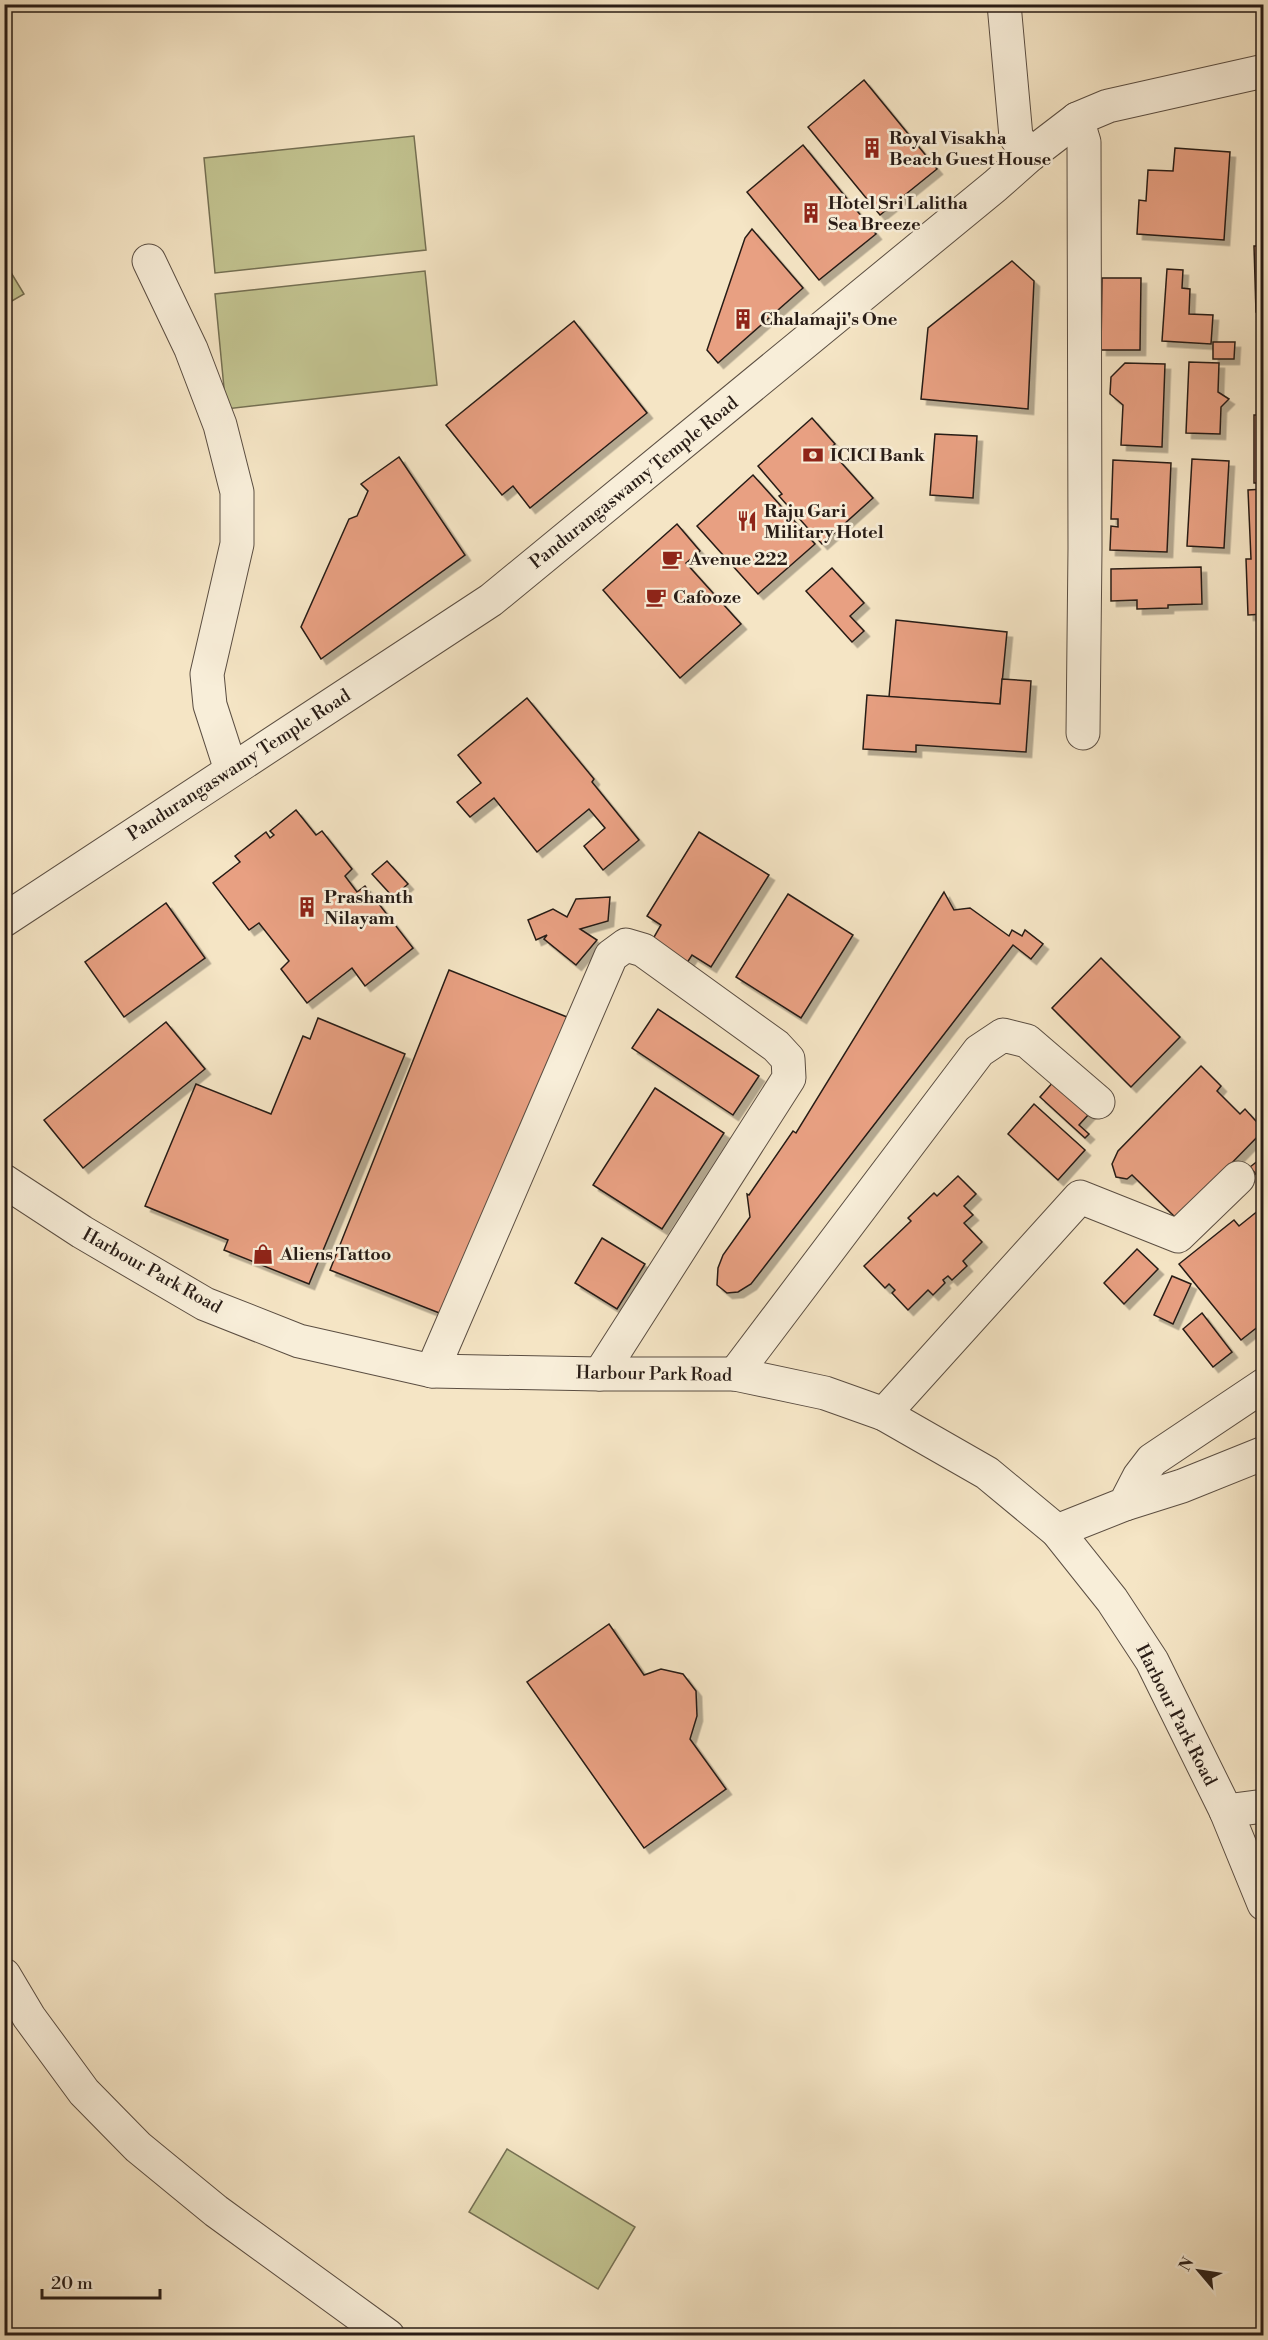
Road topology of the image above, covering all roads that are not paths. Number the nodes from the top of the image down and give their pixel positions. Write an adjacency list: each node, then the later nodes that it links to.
1 (1004, 4): 4 (street)
2 (1263, 71): 3 (street, Pandurangaswamy Temple Road)
3 (1077, 119): 4 (street, Pandurangaswamy Temple Road); 6 (street)
4 (1030, 155): 7 (street, Pandurangaswamy Temple Road)
5 (149, 261): 7 (street)
6 (1083, 734)
7 (231, 770): 8 (street, Pandurangaswamy Temple Road)
8 (4, 920)
9 (1098, 1102): 14 (street)
10 (1238, 1178): 16 (street)
11 (4, 1181): 12 (street, Harbour Park Road)
12 (432, 1371): 13 (street, Harbour Park Road); 13 (street)
13 (600, 1374): 14 (street, Harbour Park Road)
14 (735, 1374): 16 (street, Harbour Park Road)
15 (1263, 1385): 18 (street)
16 (884, 1414): 19 (street, Harbour Park Road)
17 (1263, 1453): 18 (street)
18 (1125, 1504): 19 (street)
19 (1057, 1531): 21 (street, Harbour Park Road)
20 (1263, 1806): 21 (street)
21 (1226, 1811): 22 (street, Harbour Park Road)
22 (1263, 1904)
23 (4, 1975): 24 (street)
24 (388, 2336)

